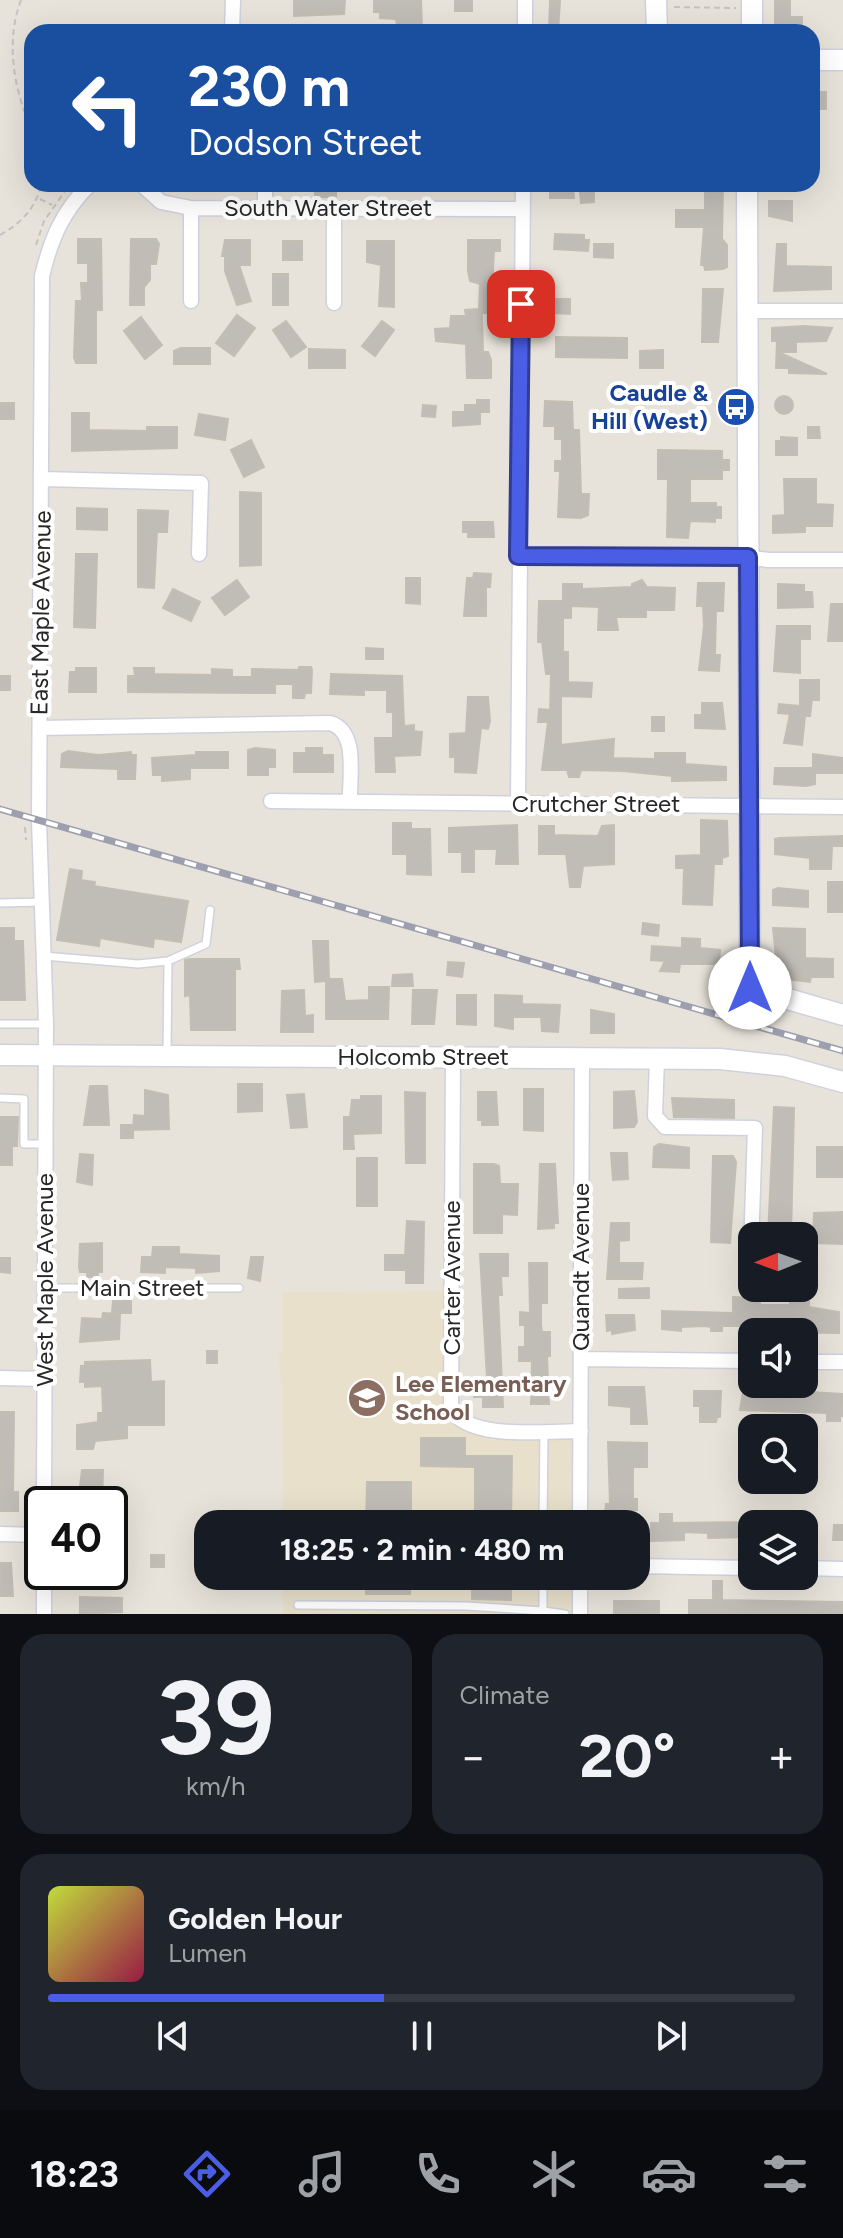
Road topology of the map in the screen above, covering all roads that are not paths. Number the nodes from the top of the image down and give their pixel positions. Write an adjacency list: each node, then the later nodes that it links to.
1 (233, 0): 3 (street)
2 (525, 0): 4 (street)
3 (232, 24)
4 (525, 24)
5 (820, 60): 6 (street)
6 (843, 60)
7 (82, 192): 20 (street, East Maple Avenue)
8 (150, 192): 12 (street, South Water Street)
9 (265, 192): 13 (street)
10 (523, 192): 15 (street)
11 (747, 192): 18 (street)
12 (191, 208): 13 (street, South Water Street); 16 (street)
13 (265, 208): 14 (street, South Water Street)
14 (334, 208): 15 (street, South Water Street); 17 (street)
15 (522, 209): 22 (street)
16 (191, 301)
17 (334, 303)
18 (748, 311): 19 (street); 23 (street)
19 (843, 311)
20 (42, 479): 21 (street); 25 (street, East Maple Avenue)
21 (199, 554)
22 (518, 556): 23 (street); 28 (street)
23 (748, 557): 24 (street); 29 (street)
24 (843, 560)
25 (40, 728): 27 (street); 31 (street, East Maple Avenue)
26 (271, 801): 27 (street, Crutcher Street)
27 (350, 802): 28 (street, Crutcher Street)
28 (518, 803): 29 (street, Crutcher Street)
29 (749, 805): 30 (street, Crutcher Street); 36 (street)
30 (843, 807)
31 (42, 902): 32 (lane); 34 (street, East Maple Avenue)
32 (0, 903)
33 (210, 910): 35 (lane)
34 (44, 956): 35 (lane); 38 (street, East Maple Avenue)
35 (168, 961): 41 (lane)
36 (843, 1015)
37 (0, 1024): 38 (lane)
38 (46, 1024): 40 (street, East Maple Avenue)
39 (0, 1055): 40 (street, Holcomb Street)
40 (46, 1056): 41 (street, Holcomb Street); 47 (street, West Maple Avenue)
41 (167, 1056): 42 (street, Holcomb Street)
42 (453, 1057): 43 (street, Holcomb Street); 57 (street, Carter Avenue)
43 (582, 1059): 44 (street, Holcomb Street); 51 (street, Quandt Avenue)
44 (657, 1059): 45 (street, Holcomb Street); 48 (street)
45 (843, 1082)
46 (0, 1098): 47 (lane)
47 (46, 1144): 49 (street, West Maple Avenue)
48 (752, 1222)
49 (45, 1288): 50 (lane, Main Street); 56 (street, West Maple Avenue)
50 (239, 1288)
51 (581, 1359): 52 (street); 58 (street, Quandt Avenue)
52 (738, 1361)
53 (818, 1362): 54 (street)
54 (843, 1362)
55 (0, 1378): 56 (street)
56 (45, 1379): 59 (street, West Maple Avenue)
57 (544, 1431): 58 (street, Carter Avenue); 60 (lane)
58 (581, 1431): 61 (street, Quandt Avenue)
59 (44, 1486)
60 (543, 1510)
61 (580, 1510)
62 (0, 1534): 63 (street)
63 (24, 1535)
64 (650, 1566): 65 (street)
65 (738, 1568)
66 (818, 1568): 67 (street)
67 (843, 1569)
68 (44, 1590): 74 (street)
69 (543, 1590): 73 (lane)
70 (580, 1590): 76 (street)
71 (298, 1605): 72 (lane)
72 (487, 1612): 73 (lane)
73 (543, 1613): 75 (lane)
74 (44, 1614)
75 (565, 1614)
76 (580, 1614)

